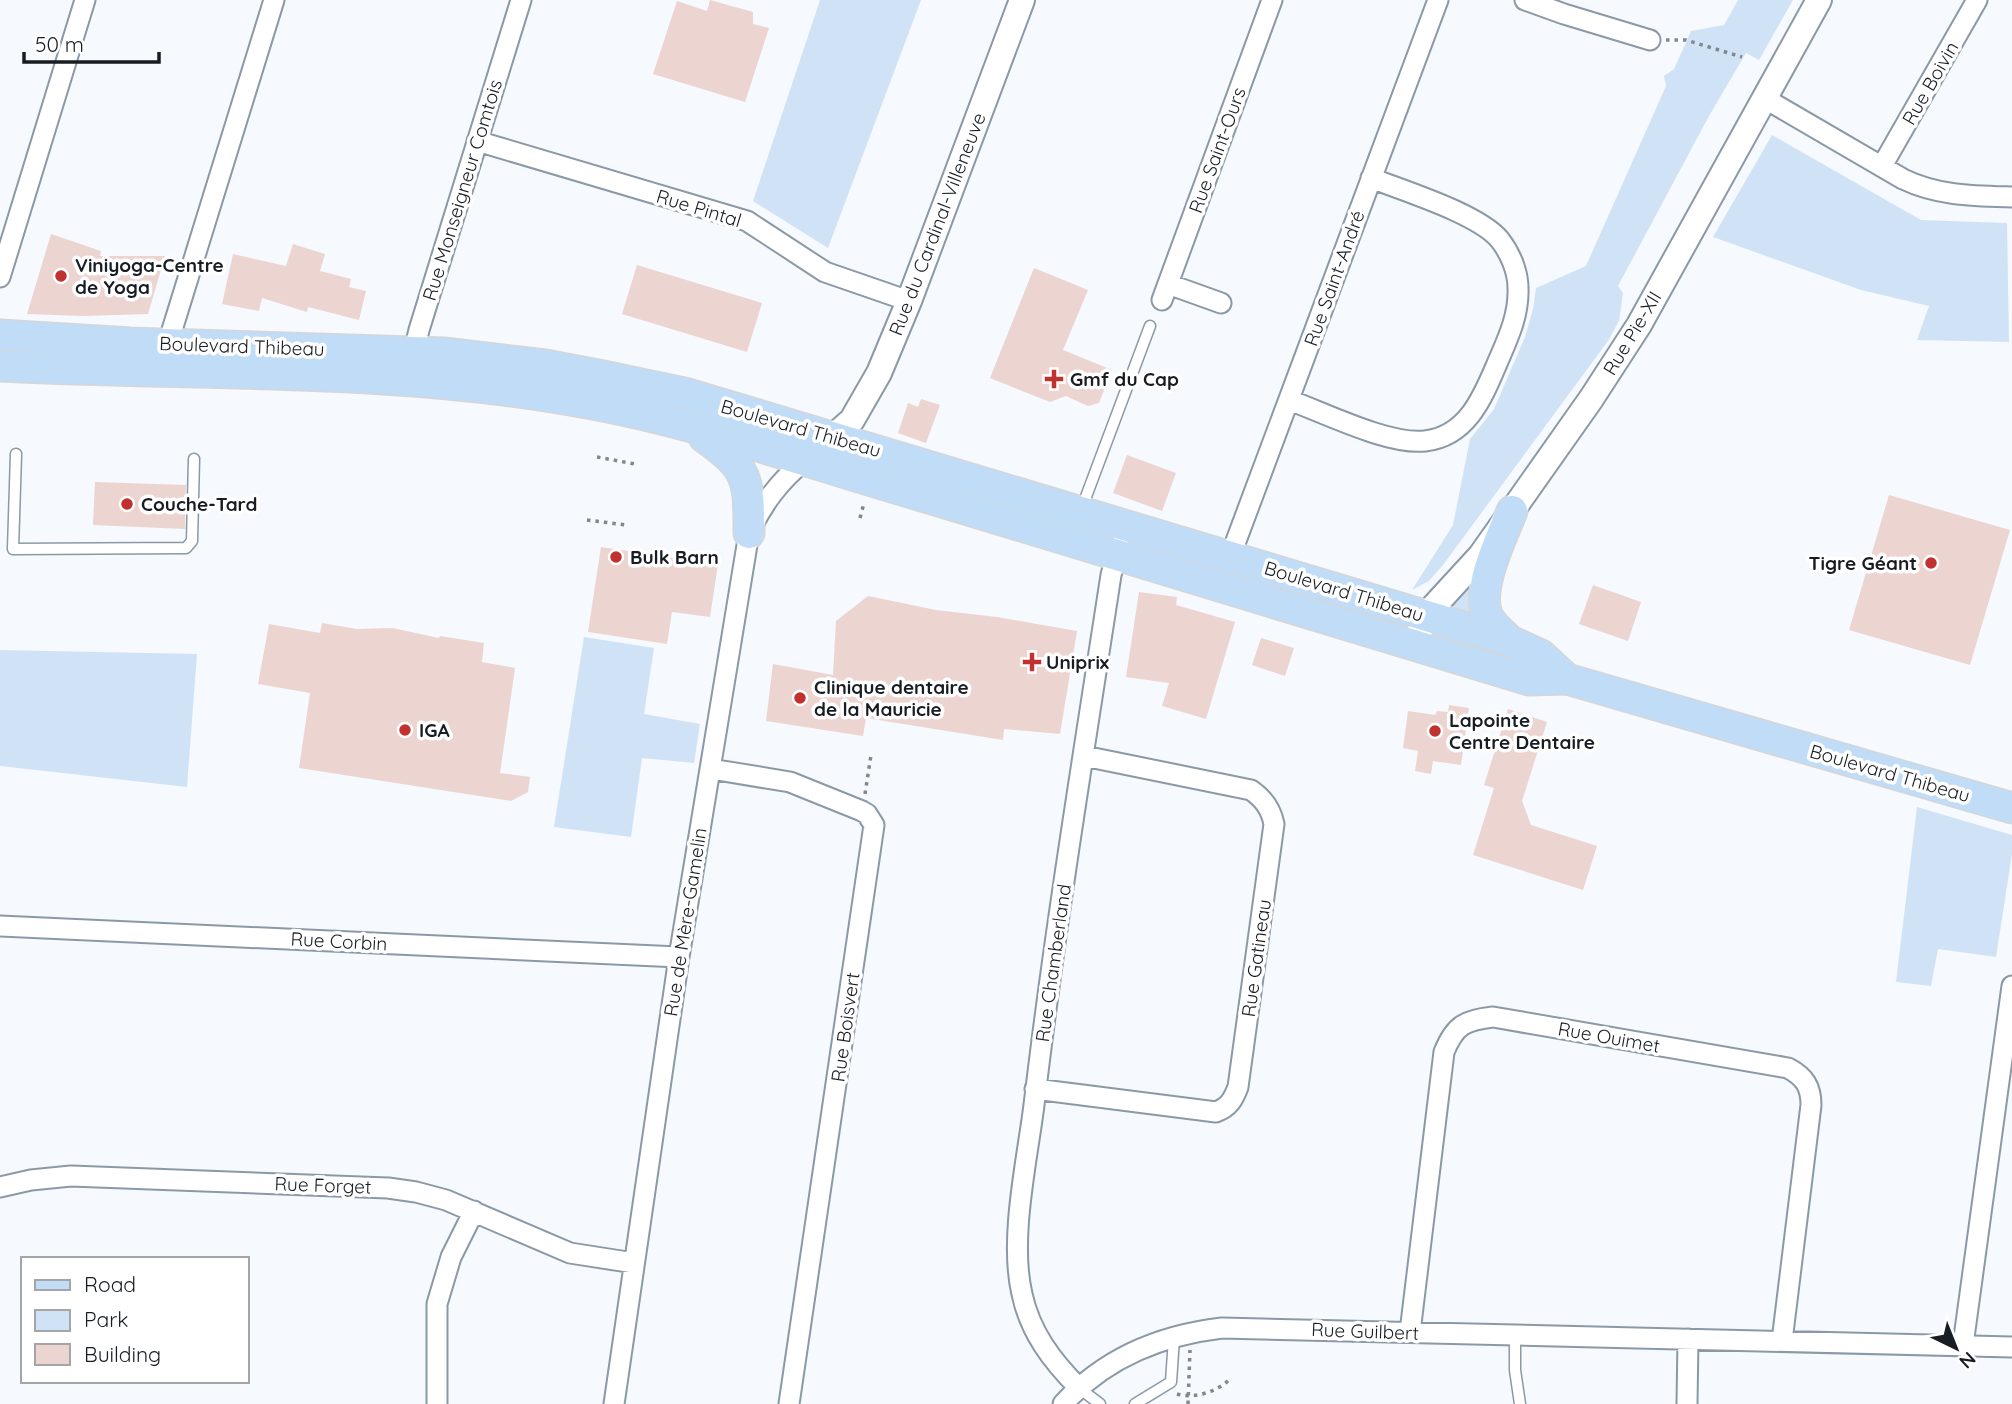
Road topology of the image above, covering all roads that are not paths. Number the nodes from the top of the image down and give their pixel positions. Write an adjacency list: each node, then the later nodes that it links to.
1 (85, 0): 16 (street)
2 (274, 0): 21 (street)
3 (521, 0): 12 (street, Rue Monseigneur Comtois)
4 (1022, 0): 17 (street, Rue du Cardinal-Villeneuve)
5 (1272, 0): 18 (street, Rue Saint-Ours)
6 (1438, 0): 14 (street, Rue Saint-André)
7 (1525, 0): 10 (street)
8 (1819, 0): 11 (street, Rue Pie-XII)
9 (1977, 0): 13 (street, Rue Boivin)
10 (1650, 40)
11 (1764, 98): 13 (street); 31 (street, Rue Pie-XII)
12 (477, 141): 17 (street, Rue Pintal); 22 (street, Rue Monseigneur Comtois)
13 (1882, 166): 15 (street)
14 (1371, 178): 25 (street, Rue Saint-André); 25 (street)
15 (2012, 197)
16 (0, 277)
17 (909, 301): 27 (street, Rue du Cardinal-Villeneuve)
18 (1222, 303)
19 (1150, 326): 33 (lane)
20 (0, 335): 21 (main road, Boulevard Thibeau)
21 (168, 343): 22 (main road, Boulevard Thibeau)
22 (413, 352): 24 (street, Rue Monseigneur Comtois); 27 (main road, Boulevard Thibeau)
23 (0, 366): 24 (main road, Boulevard Thibeau)
24 (409, 382): 26 (main road, Boulevard Thibeau)
25 (1289, 400): 36 (street, Rue Saint-André)
26 (689, 427): 30 (main road, Boulevard Thibeau); 34 (main road)
27 (833, 437): 30 (street, Rue du Cardinal-Villeneuve); 33 (main road, Boulevard Thibeau)
28 (16, 454): 29 (lane)
29 (194, 459)
30 (804, 461): 33 (main road, Boulevard Thibeau); 34 (street, Rue de Mère-Gamelin)
31 (1512, 511): 37 (street, Rue Pie-XII); 38 (main road)
32 (1126, 525): 33 (main road, Boulevard Thibeau); 35 (street, Rue Chamberland); 36 (main road, Boulevard Thibeau)
33 (1075, 526): 35 (main road, Boulevard Thibeau)
34 (748, 533): 42 (street, Rue de Mère-Gamelin)
35 (1117, 554): 39 (main road, Boulevard Thibeau); 41 (street, Rue Chamberland)
36 (1230, 557): 37 (main road, Boulevard Thibeau)
37 (1425, 616): 38 (main road, Boulevard Thibeau); 39 (street, Rue Pie-XII)
38 (1510, 641): 40 (main road, Boulevard Thibeau)
39 (1415, 645): 40 (main road, Boulevard Thibeau)
40 (1567, 679): 43 (main road, Boulevard Thibeau)
41 (1084, 756): 47 (street, Rue Chamberland); 47 (street, Rue Gatineau)
42 (710, 769): 45 (street, Rue de Mère-Gamelin); 61 (street, Rue Boisvert)
43 (2012, 808)
44 (0, 926): 45 (street, Rue Corbin)
45 (679, 957): 50 (street, Rue de Mère-Gamelin)
46 (2012, 986): 56 (street)
47 (1035, 1089): 58 (street, Rue Chamberland)
48 (0, 1187): 49 (street, Rue Forget)
49 (474, 1211): 50 (street, Rue Forget); 59 (street)
50 (634, 1263): 60 (street, Rue de Mère-Gamelin)
51 (1409, 1332): 52 (street, Rue Guilbert); 53 (street, Rue Guilbert); 55 (street, Rue Ouimet)
52 (1182, 1335): 58 (street, Rue Guilbert); 64 (lane)
53 (1515, 1335): 54 (street, Rue Guilbert); 65 (lane)
54 (1688, 1339): 55 (street, Rue Guilbert); 66 (street)
55 (1782, 1341): 56 (street, Rue Guilbert)
56 (1963, 1345): 57 (street, Rue Guilbert)
57 (2012, 1347)
58 (1079, 1388): 62 (street, Rue Guilbert); 63 (lane)
59 (438, 1404)
60 (614, 1404)
61 (789, 1404)
62 (1063, 1404)
63 (1100, 1404)
64 (1135, 1404)
65 (1520, 1404)
66 (1687, 1404)

